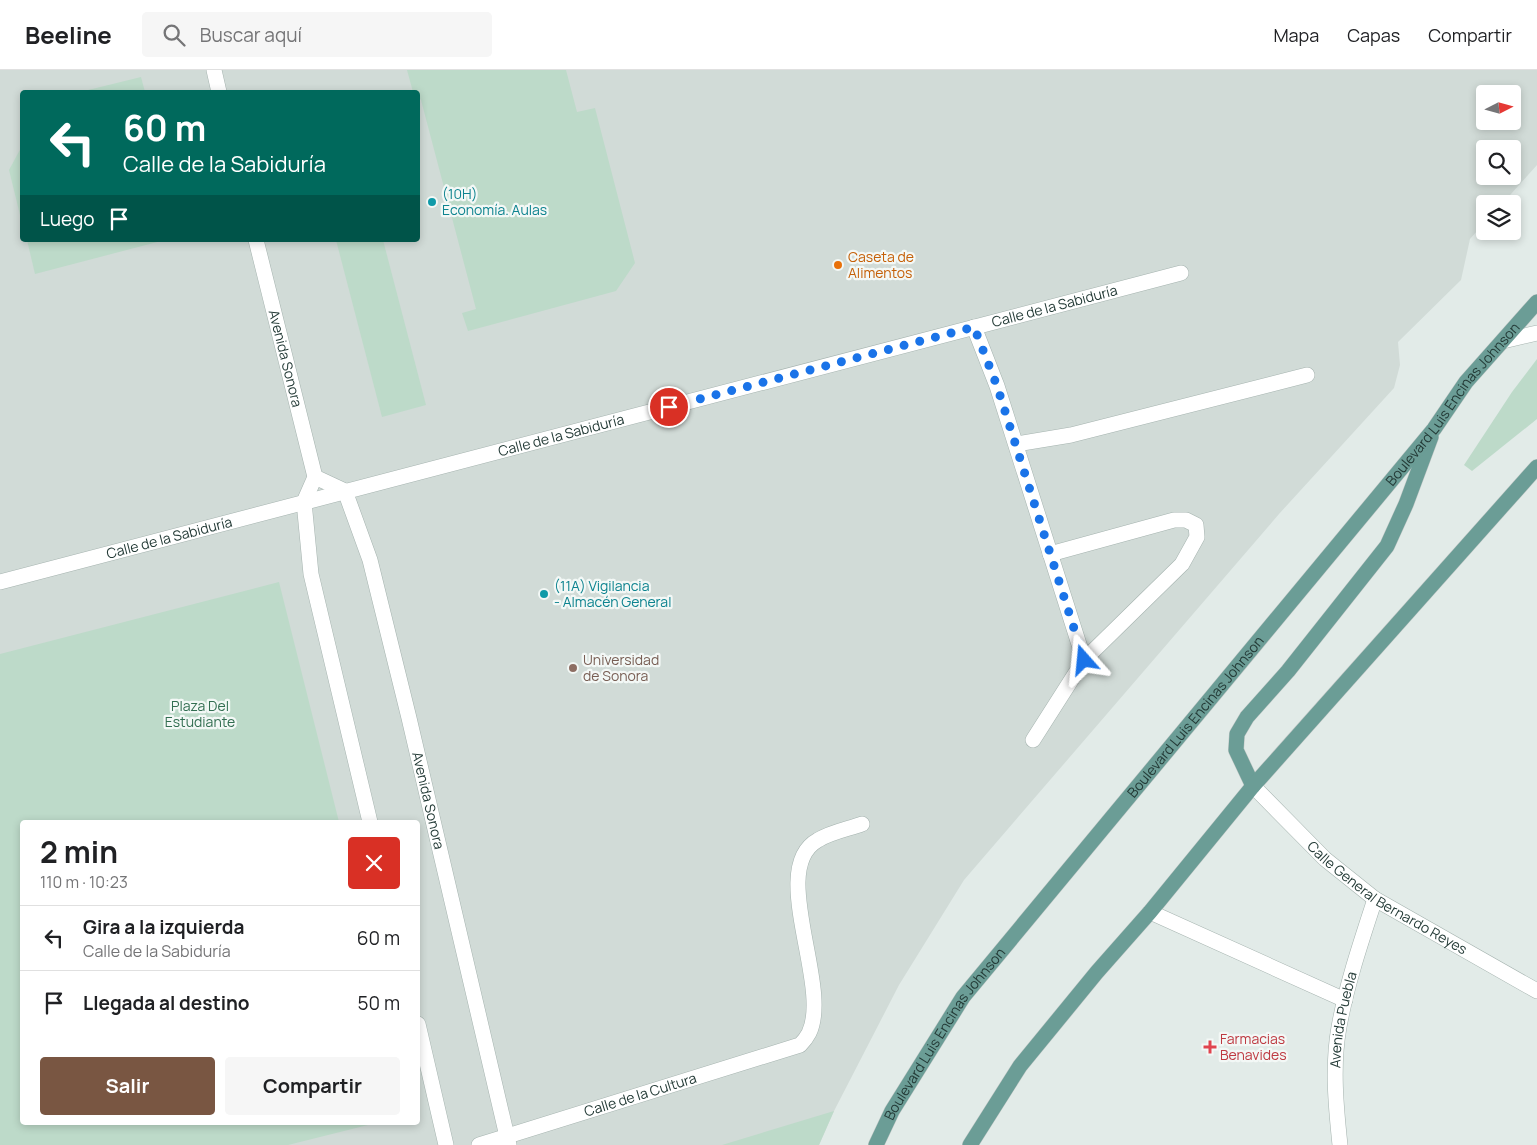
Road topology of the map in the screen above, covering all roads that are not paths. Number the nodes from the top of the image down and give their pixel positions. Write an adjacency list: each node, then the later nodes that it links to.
1 (214, 70): 2 (street)
2 (219, 90)
3 (256, 242): 13 (street, Avenida Sonora)
4 (1181, 273): 6 (street, Calle de la Sabiduría)
5 (1537, 302): 8 (main road, Boulevard Luis Encinas Johnson)
6 (974, 327): 11 (street); 14 (street, Calle de la Sabiduría)
7 (1537, 333): 8 (street)
8 (1502, 341): 10 (main road, Boulevard Luis Encinas Johnson)
9 (1307, 375): 11 (street)
10 (1434, 428): 20 (main road); 31 (main road, Boulevard Luis Encinas Johnson)
11 (1016, 444): 16 (street)
12 (1537, 468): 20 (main road)
13 (315, 477): 14 (street); 15 (street)
14 (345, 492): 15 (street, Calle de la Sabiduría); 28 (street, Avenida Sonora)
15 (304, 502): 17 (street, Calle de la Sabiduría); 21 (street)
16 (1050, 554): 18 (street); 18 (street)
17 (0, 582)
18 (1084, 660): 19 (street)
19 (1032, 740)
20 (1253, 786): 23 (street, Calle General Bernardo Reyes); 24 (main road)
21 (370, 820)
22 (862, 824): 28 (street, Calle de la Cultura)
23 (1375, 899): 25 (street, Calle General Bernardo Reyes); 26 (street, Avenida Puebla)
24 (1150, 912): 26 (street); 32 (main road)
25 (1537, 991)
26 (1345, 1000): 33 (street, Avenida Puebla)
27 (420, 1033): 29 (street)
28 (508, 1141): 30 (street, Calle de la Cultura)
29 (446, 1145)
30 (479, 1145)
31 (876, 1145)
32 (970, 1145)
33 (1340, 1145)

